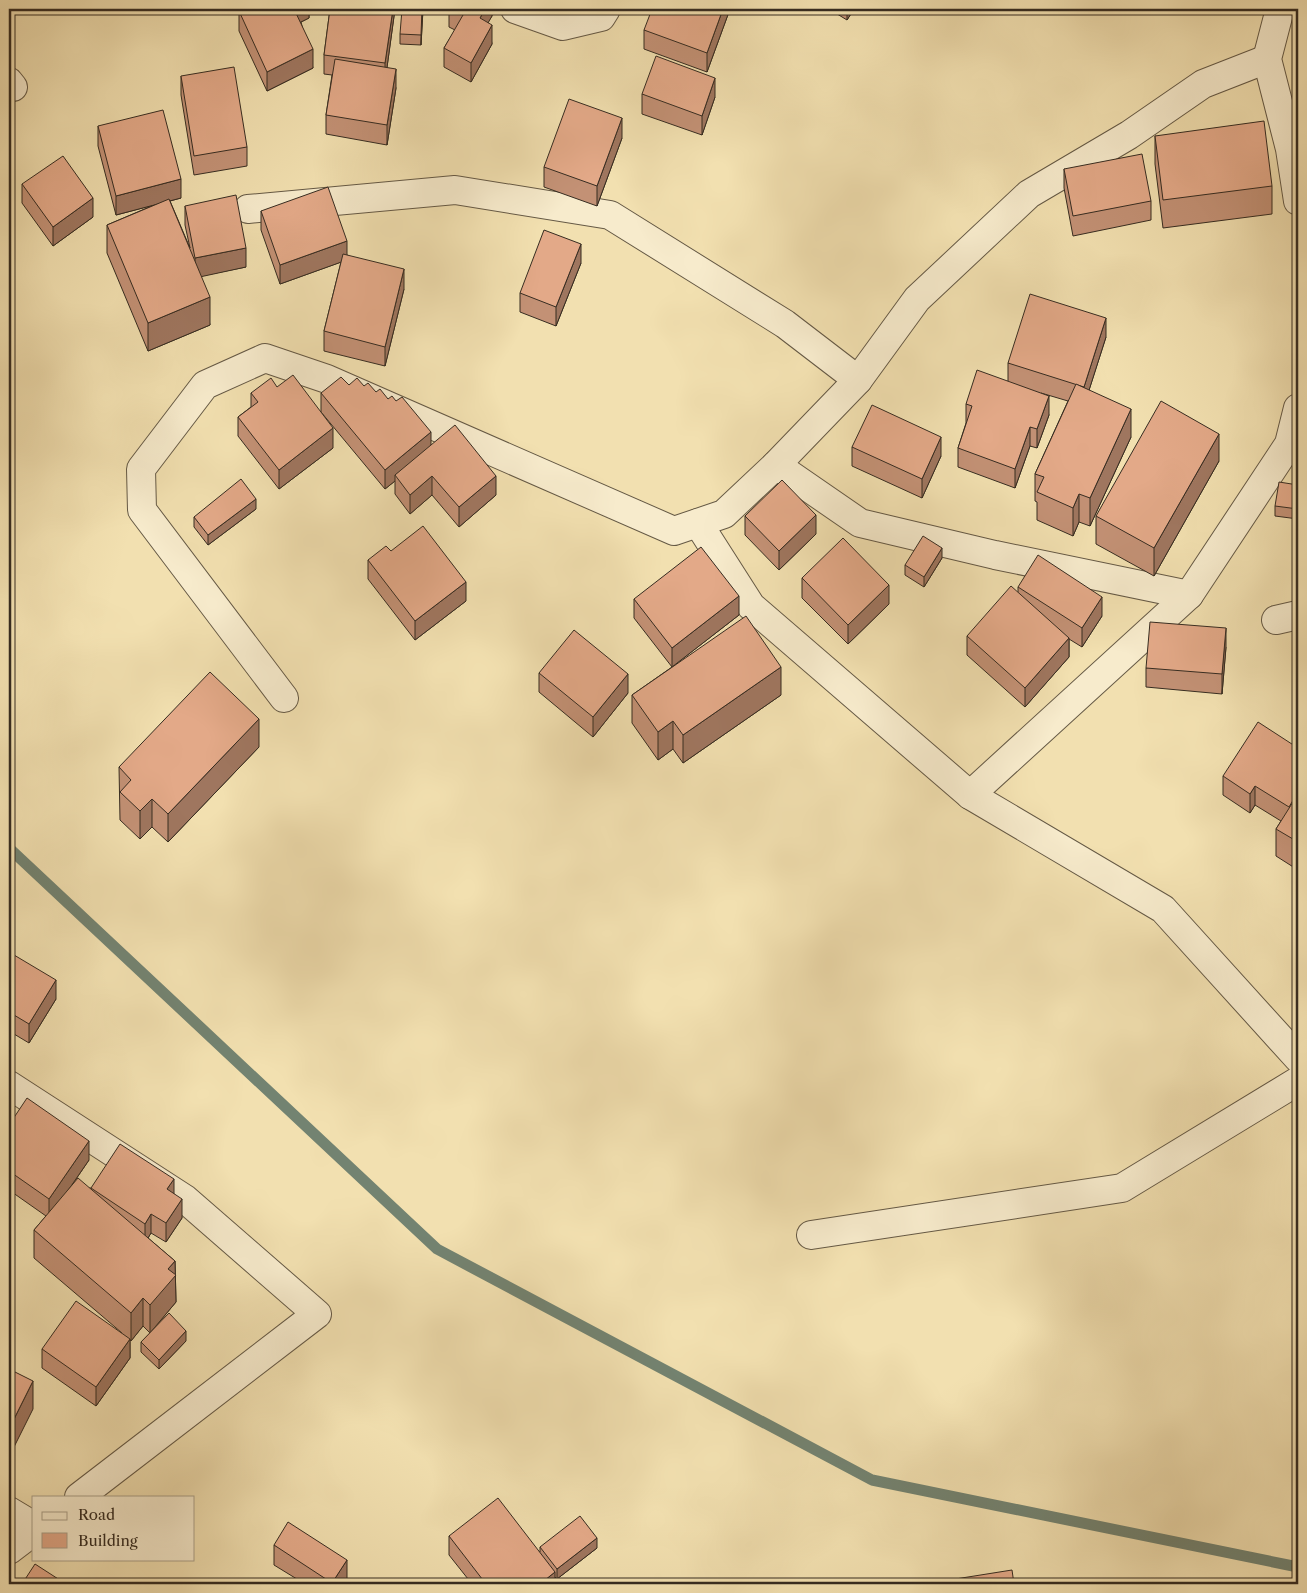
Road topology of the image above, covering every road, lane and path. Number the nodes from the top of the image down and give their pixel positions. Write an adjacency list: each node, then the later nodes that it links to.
1 (515, 9): 2 (street)
2 (606, 9)
3 (1280, 9): 4 (street)
4 (1266, 59): 5 (street); 8 (street)
5 (1294, 149): 6 (street)
6 (1298, 201)
7 (248, 209): 8 (street)
8 (858, 380): 10 (street)
9 (1298, 408): 12 (street)
10 (776, 465): 11 (street); 12 (street)
11 (698, 523): 13 (street); 14 (street)
12 (1189, 595): 14 (street)
13 (284, 698)
14 (970, 795): 15 (street)
15 (1298, 1058)
16 (1298, 1081): 18 (street)
17 (9, 1084): 19 (street)
18 (811, 1235)
19 (80, 1496)
20 (9, 1510): 21 (street)
21 (32, 1525)
22 (32, 1533): 23 (street)
23 (9, 1550)

